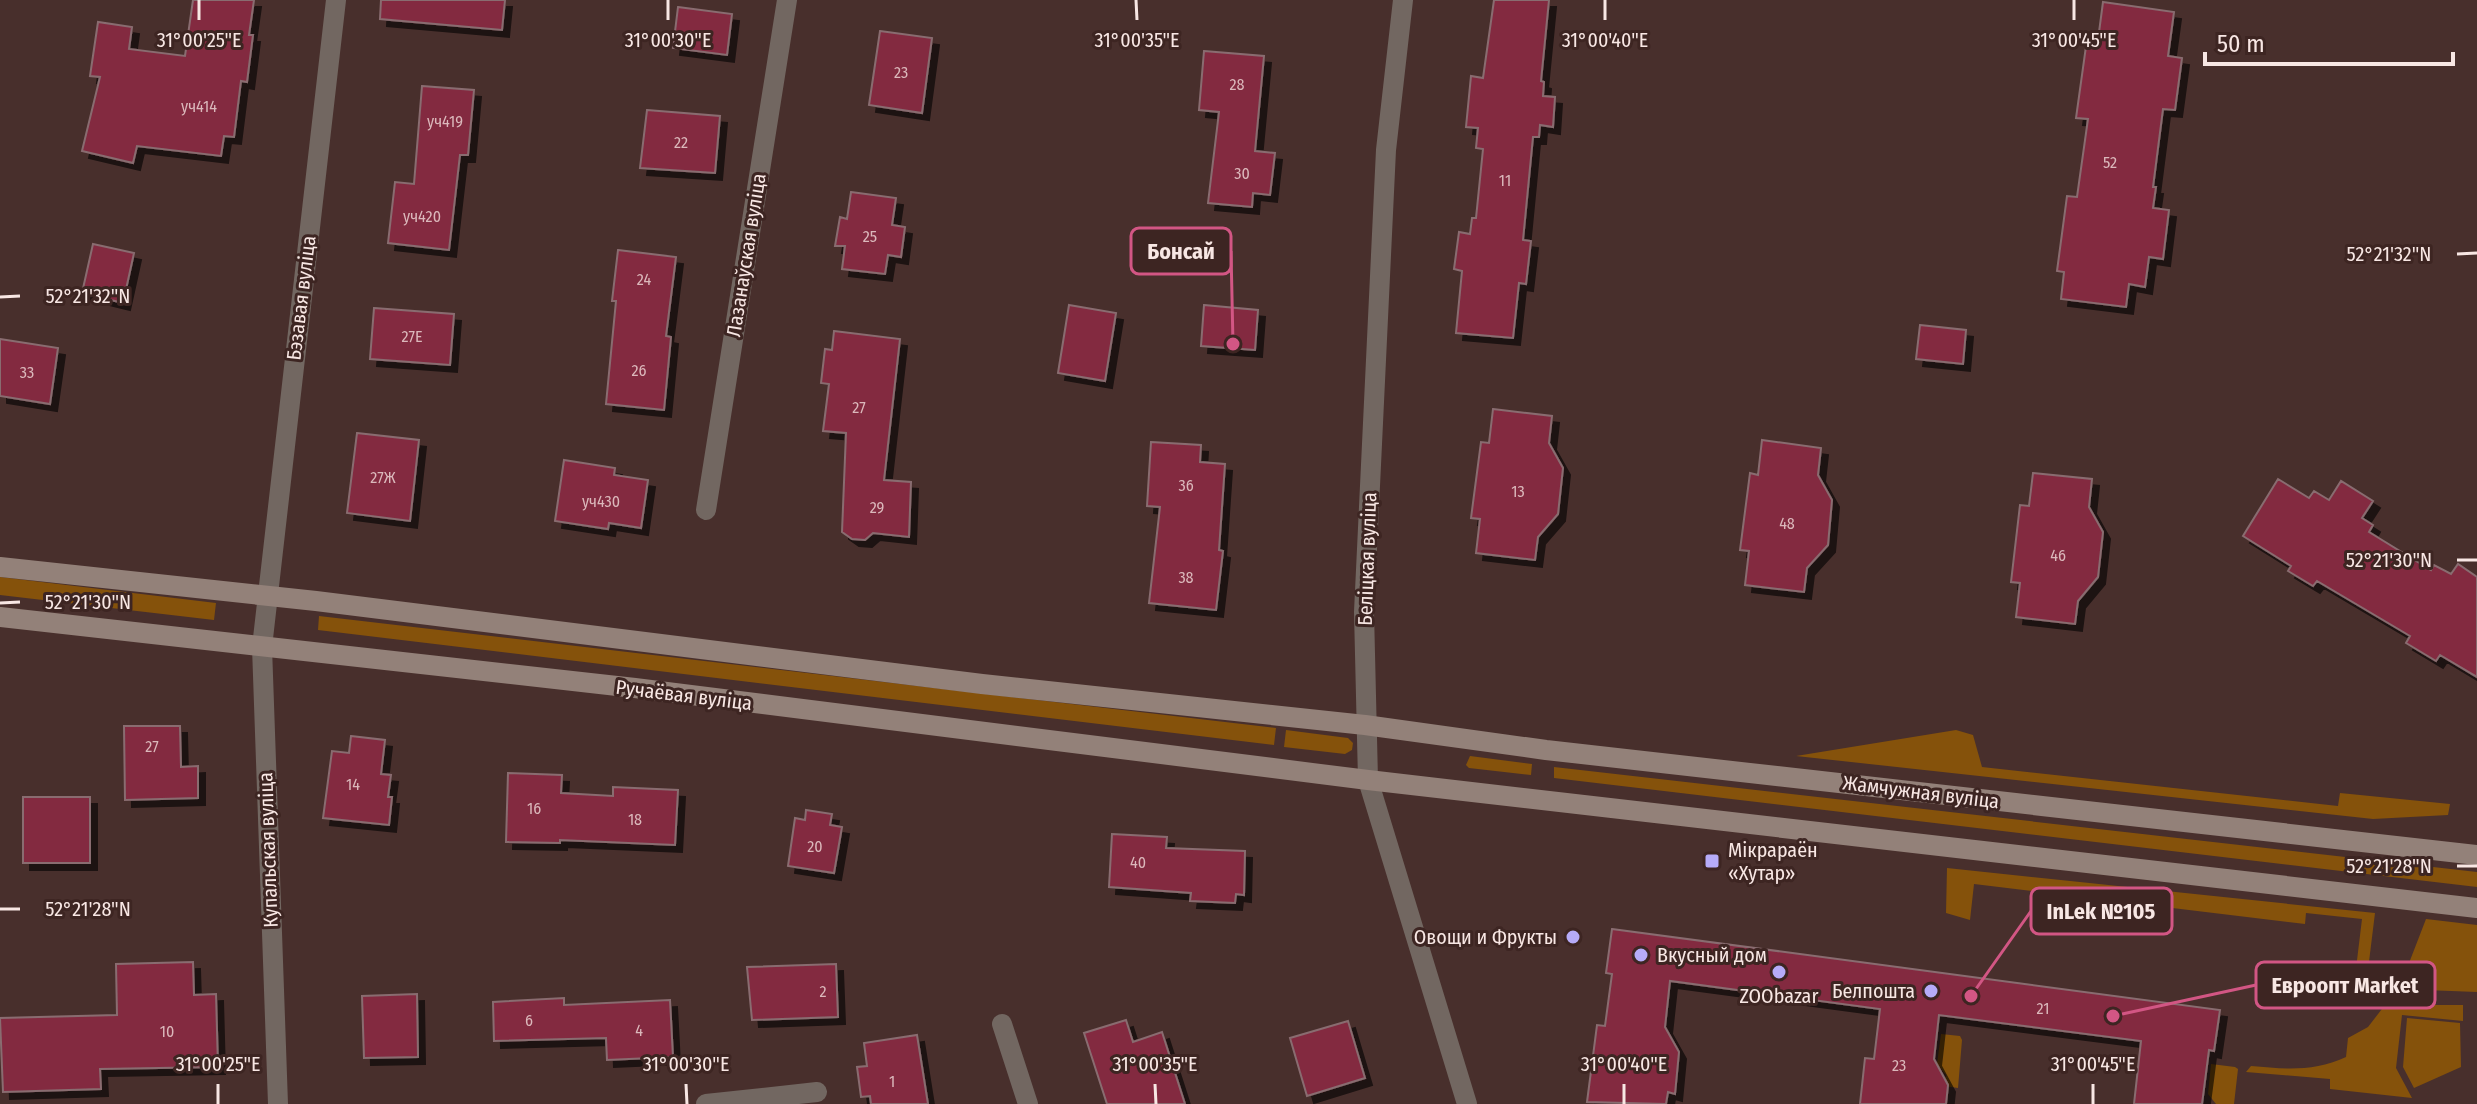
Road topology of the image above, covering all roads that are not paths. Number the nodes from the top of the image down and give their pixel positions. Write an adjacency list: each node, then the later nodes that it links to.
1 (336, 0): 6 (street, Бэзавая вуліца)
2 (787, 0): 4 (street, Лазанаўская вуліца)
3 (1403, 0): 9 (street, Беліцкая вуліца)
4 (706, 510)
5 (0, 567): 6 (main road)
6 (267, 596): 8 (street, Купальская вуліца); 9 (main road)
7 (0, 617): 8 (main road, Ручаёвая вуліца)
8 (262, 647): 10 (main road, Ручаёвая вуліца); 15 (street, Купальская вуліца)
9 (1365, 725): 10 (street, Беліцкая вуліца); 11 (main road, Жамчужная вуліца)
10 (1368, 780): 12 (main road); 18 (street, Беліцкая вуліца)
11 (2477, 855)
12 (2477, 908)
13 (1002, 1024): 17 (street)
14 (817, 1092): 16 (street)
15 (278, 1104)
16 (706, 1104)
17 (1028, 1104)
18 (1467, 1104)

